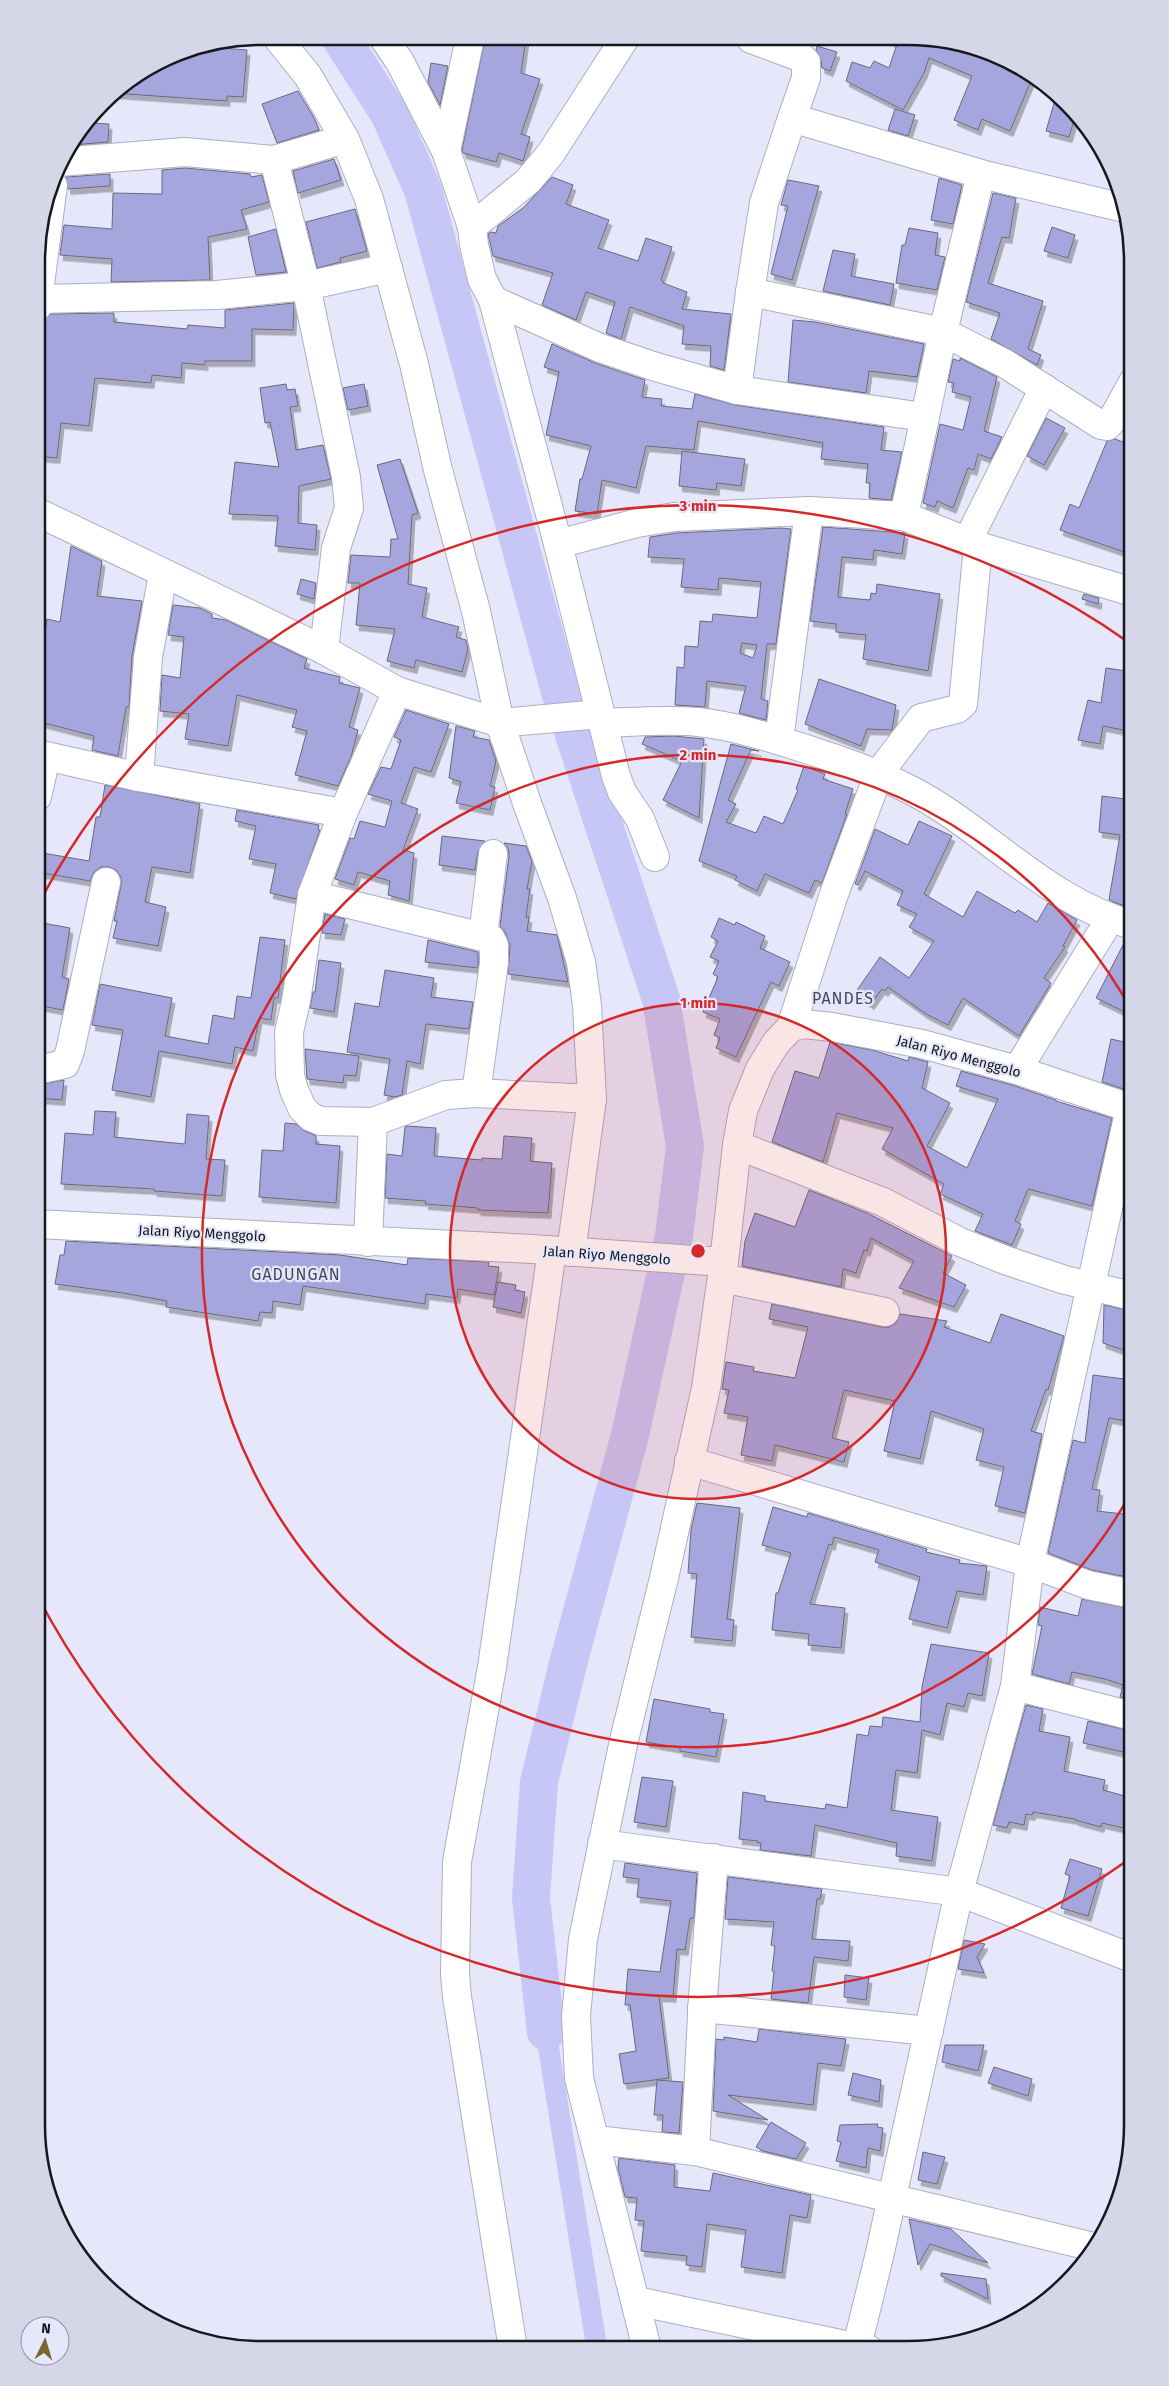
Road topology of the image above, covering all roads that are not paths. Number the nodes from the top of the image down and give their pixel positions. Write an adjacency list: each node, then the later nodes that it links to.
1 (283, 45): 8 (street)
2 (388, 45): 9 (street)
3 (469, 45): 9 (street)
4 (620, 45): 14 (street)
5 (785, 45): 6 (street)
6 (807, 49): 7 (street)
7 (792, 118): 12 (street); 17 (street)
8 (345, 139): 10 (street); 15 (street)
9 (446, 151): 14 (street)
10 (274, 160): 11 (street); 16 (street)
11 (69, 161)
12 (981, 174): 13 (street); 20 (street)
13 (1117, 206)
14 (472, 227): 18 (street)
15 (388, 268): 16 (street); 35 (street)
16 (306, 286): 19 (street); 32 (street)
17 (750, 292): 20 (street); 22 (street)
18 (493, 300): 22 (street); 29 (street)
19 (45, 302)
20 (943, 332): 21 (street); 24 (street)
21 (1044, 388): 23 (street); 28 (street)
22 (737, 390): 24 (street)
23 (1124, 397)
24 (924, 417): 27 (street)
25 (809, 511): 27 (street); 29 (street); 36 (street)
26 (45, 516): 30 (street)
27 (904, 516): 28 (street)
28 (973, 543): 31 (street); 38 (street)
29 (558, 544): 34 (street)
30 (163, 574): 32 (street); 39 (street)
31 (1124, 589)
32 (324, 650): 33 (street)
33 (397, 691): 35 (street); 40 (street)
34 (599, 717): 35 (street); 36 (street); 42 (street)
35 (512, 722): 51 (street)
36 (779, 740): 38 (street)
37 (45, 757): 39 (street)
38 (879, 773): 45 (street); 47 (street)
39 (139, 777): 40 (street)
40 (344, 813): 44 (street)
41 (493, 854): 46 (street)
42 (655, 856)
43 (106, 882): 48 (street)
44 (312, 895): 46 (street); 53 (street)
45 (1121, 922): 49 (street)
46 (482, 936): 50 (street)
47 (791, 1027): 49 (street, Jalan Riyo Menggolo); 55 (street)
48 (45, 1068)
49 (1017, 1070): 52 (street, Jalan Riyo Menggolo)
50 (476, 1093): 51 (street); 53 (street)
51 (592, 1099): 58 (street)
52 (1124, 1105)
53 (373, 1122): 57 (street)
54 (1124, 1143): 60 (street)
55 (737, 1145): 59 (street); 60 (street)
56 (45, 1224): 57 (street, Jalan Riyo Menggolo)
57 (368, 1242): 58 (street, Jalan Riyo Menggolo)
58 (562, 1252): 59 (street, Jalan Riyo Menggolo); 79 (street)
59 (720, 1268): 62 (street, Jalan Riyo Menggolo); 63 (street)
60 (1091, 1286): 61 (street); 64 (street)
61 (1124, 1294)
62 (885, 1312)
63 (690, 1460): 64 (street); 68 (street)
64 (1030, 1563): 65 (street); 66 (street)
65 (1124, 1592)
66 (1015, 1686): 67 (street); 70 (street)
67 (1124, 1714)
68 (602, 1844): 69 (street); 74 (street)
69 (714, 1858): 70 (street); 72 (street)
70 (960, 1892): 71 (street); 73 (street)
71 (1124, 1955)
72 (702, 2008): 73 (street); 75 (street)
73 (929, 2031): 76 (street)
74 (596, 2140): 75 (street); 78 (street)
75 (695, 2151): 76 (street)
76 (890, 2199): 77 (street); 82 (street)
77 (1088, 2246)
78 (636, 2301): 80 (street); 81 (street)
79 (512, 2341)
80 (645, 2341)
81 (823, 2341)
82 (862, 2341)

